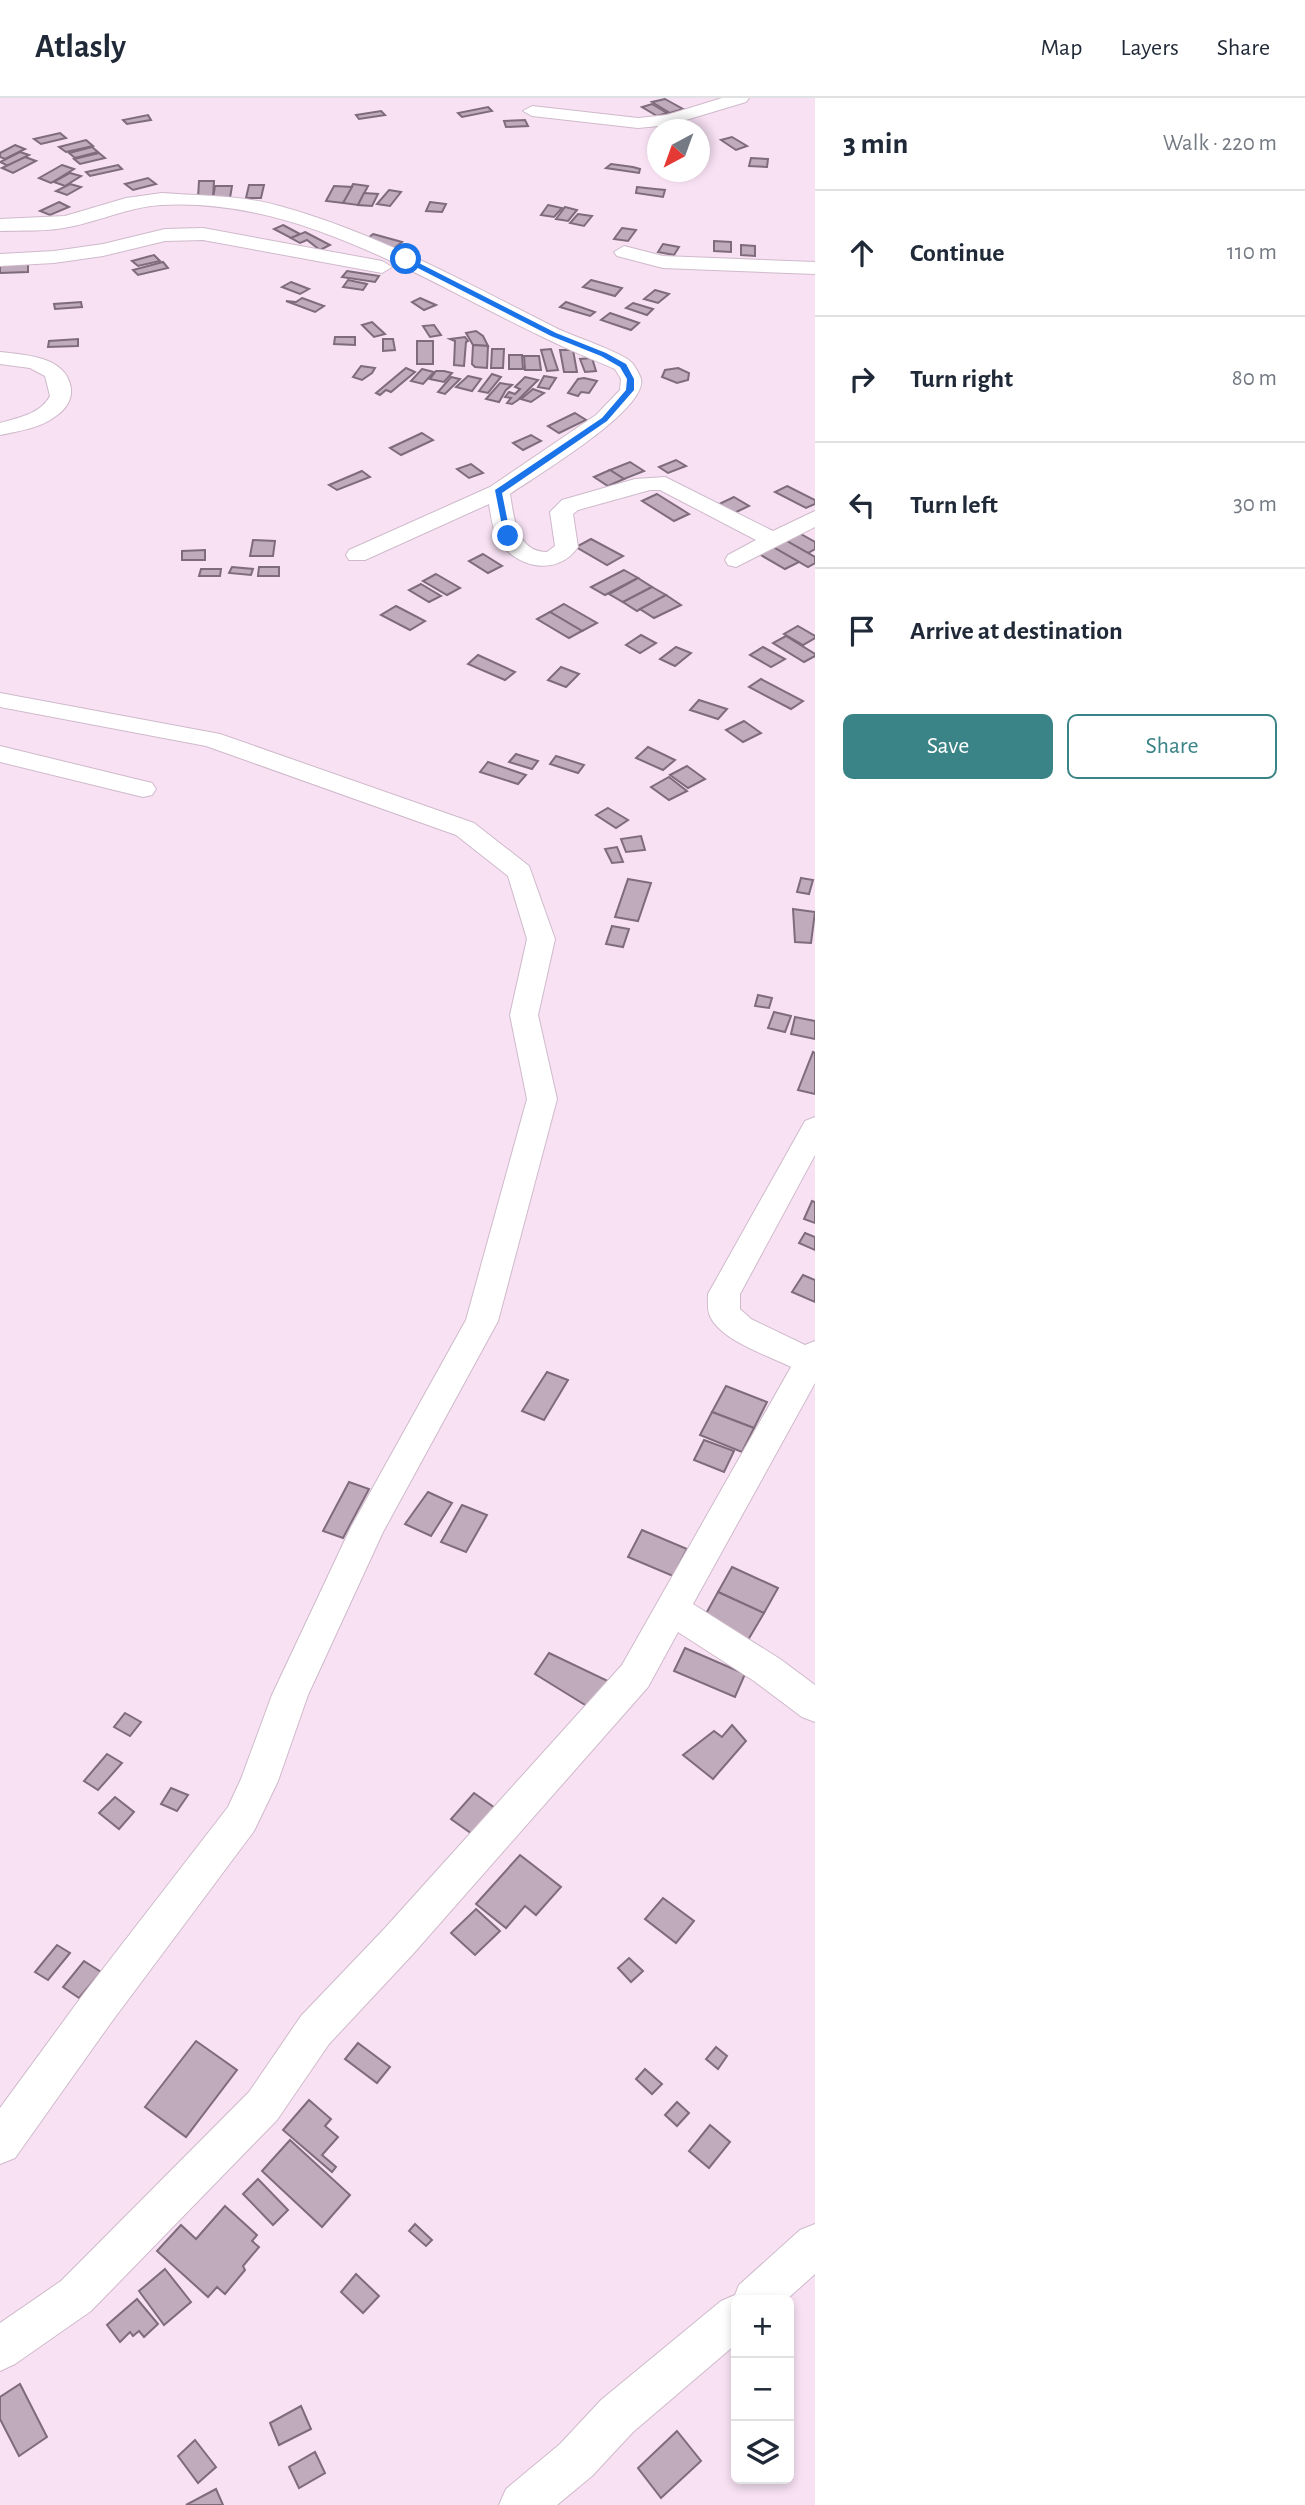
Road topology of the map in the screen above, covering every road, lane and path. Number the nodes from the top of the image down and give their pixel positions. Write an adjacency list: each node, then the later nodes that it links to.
1 (566, 98): 2 (street)
2 (740, 98)
3 (0, 225): 7 (street)
4 (624, 252): 6 (street)
5 (0, 260): 7 (street)
6 (815, 268)
7 (464, 290): 10 (street)
8 (0, 358): 9 (street)
9 (0, 429)
10 (498, 492): 12 (street); 13 (street)
11 (815, 518): 12 (street)
12 (772, 540): 14 (street)
13 (357, 555)
14 (736, 559)
15 (0, 700): 22 (street)
16 (0, 754): 17 (street)
17 (142, 789)
18 (815, 1128): 19 (street)
19 (813, 1358): 20 (street)
20 (673, 1609): 21 (street); 26 (street)
21 (815, 1706)
22 (0, 2143)
23 (815, 2245): 24 (street)
24 (760, 2295)
25 (731, 2320): 27 (street)
26 (0, 2349)
27 (522, 2505)

